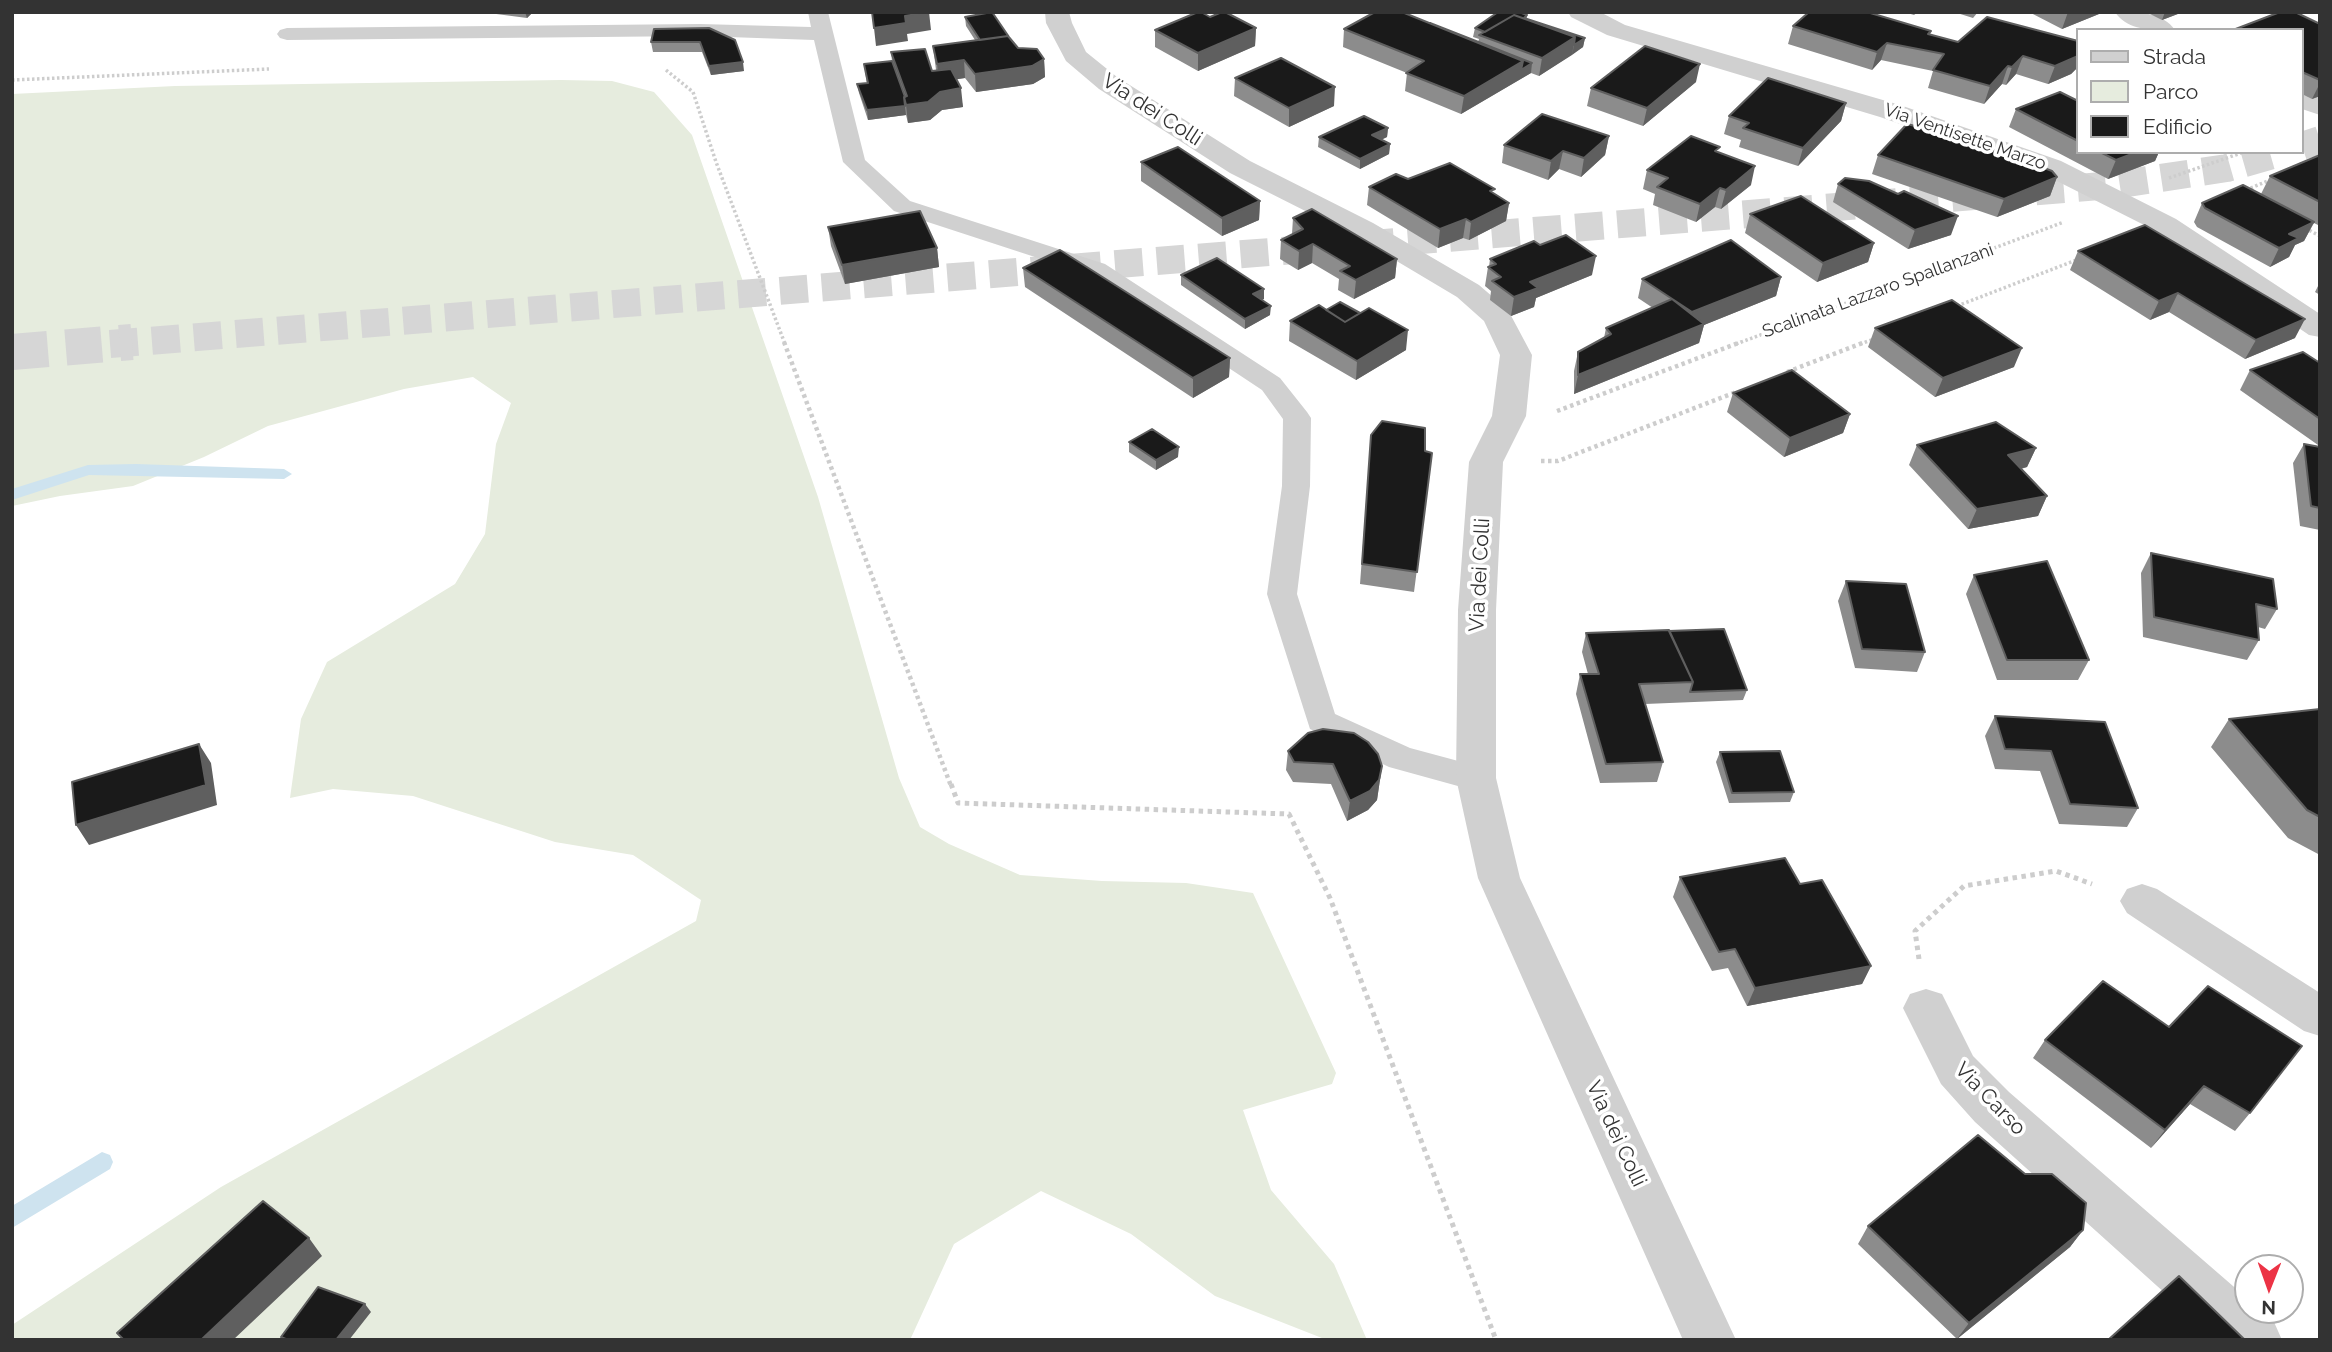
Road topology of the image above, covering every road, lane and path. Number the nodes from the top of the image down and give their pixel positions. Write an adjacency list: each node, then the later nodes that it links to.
1 (1057, 12): 24 (street, Via dei Colli)
2 (1580, 12): 15 (street, Via Ventisette Marzo)
3 (2127, 12): 5 (street)
4 (821, 23): 6 (lane); 26 (lane)
5 (2159, 28)
6 (287, 34)
7 (269, 69): 9 (path)
8 (653, 69): 30 (path)
9 (12, 80)
10 (2304, 99): 11 (street)
11 (2320, 107)
12 (2238, 154): 15 (path, Scalinata Lazzaro Spallanzani)
13 (2274, 179): 14 (path)
14 (2252, 198)
15 (2119, 201): 20 (street, Via Ventisette Marzo); 24 (path, Scalinata Lazzaro Spallanzani)
16 (2297, 223): 17 (path)
17 (2320, 236)
18 (2088, 256): 19 (path, Scalinata Lazzaro Spallanzani)
19 (1946, 311)
20 (2320, 328)
21 (1881, 336): 22 (path)
22 (1778, 376)
23 (1739, 391): 25 (path)
24 (1509, 416): 25 (street, Via dei Colli)
25 (1486, 462): 26 (street, Via dei Colli)
26 (1476, 778): 31 (street, Via dei Colli)
27 (2142, 901): 28 (path); 29 (street)
28 (1926, 1008): 32 (street, Via Carso)
29 (2320, 1017)
30 (1496, 1340)
31 (1710, 1340)
32 (2256, 1340)

